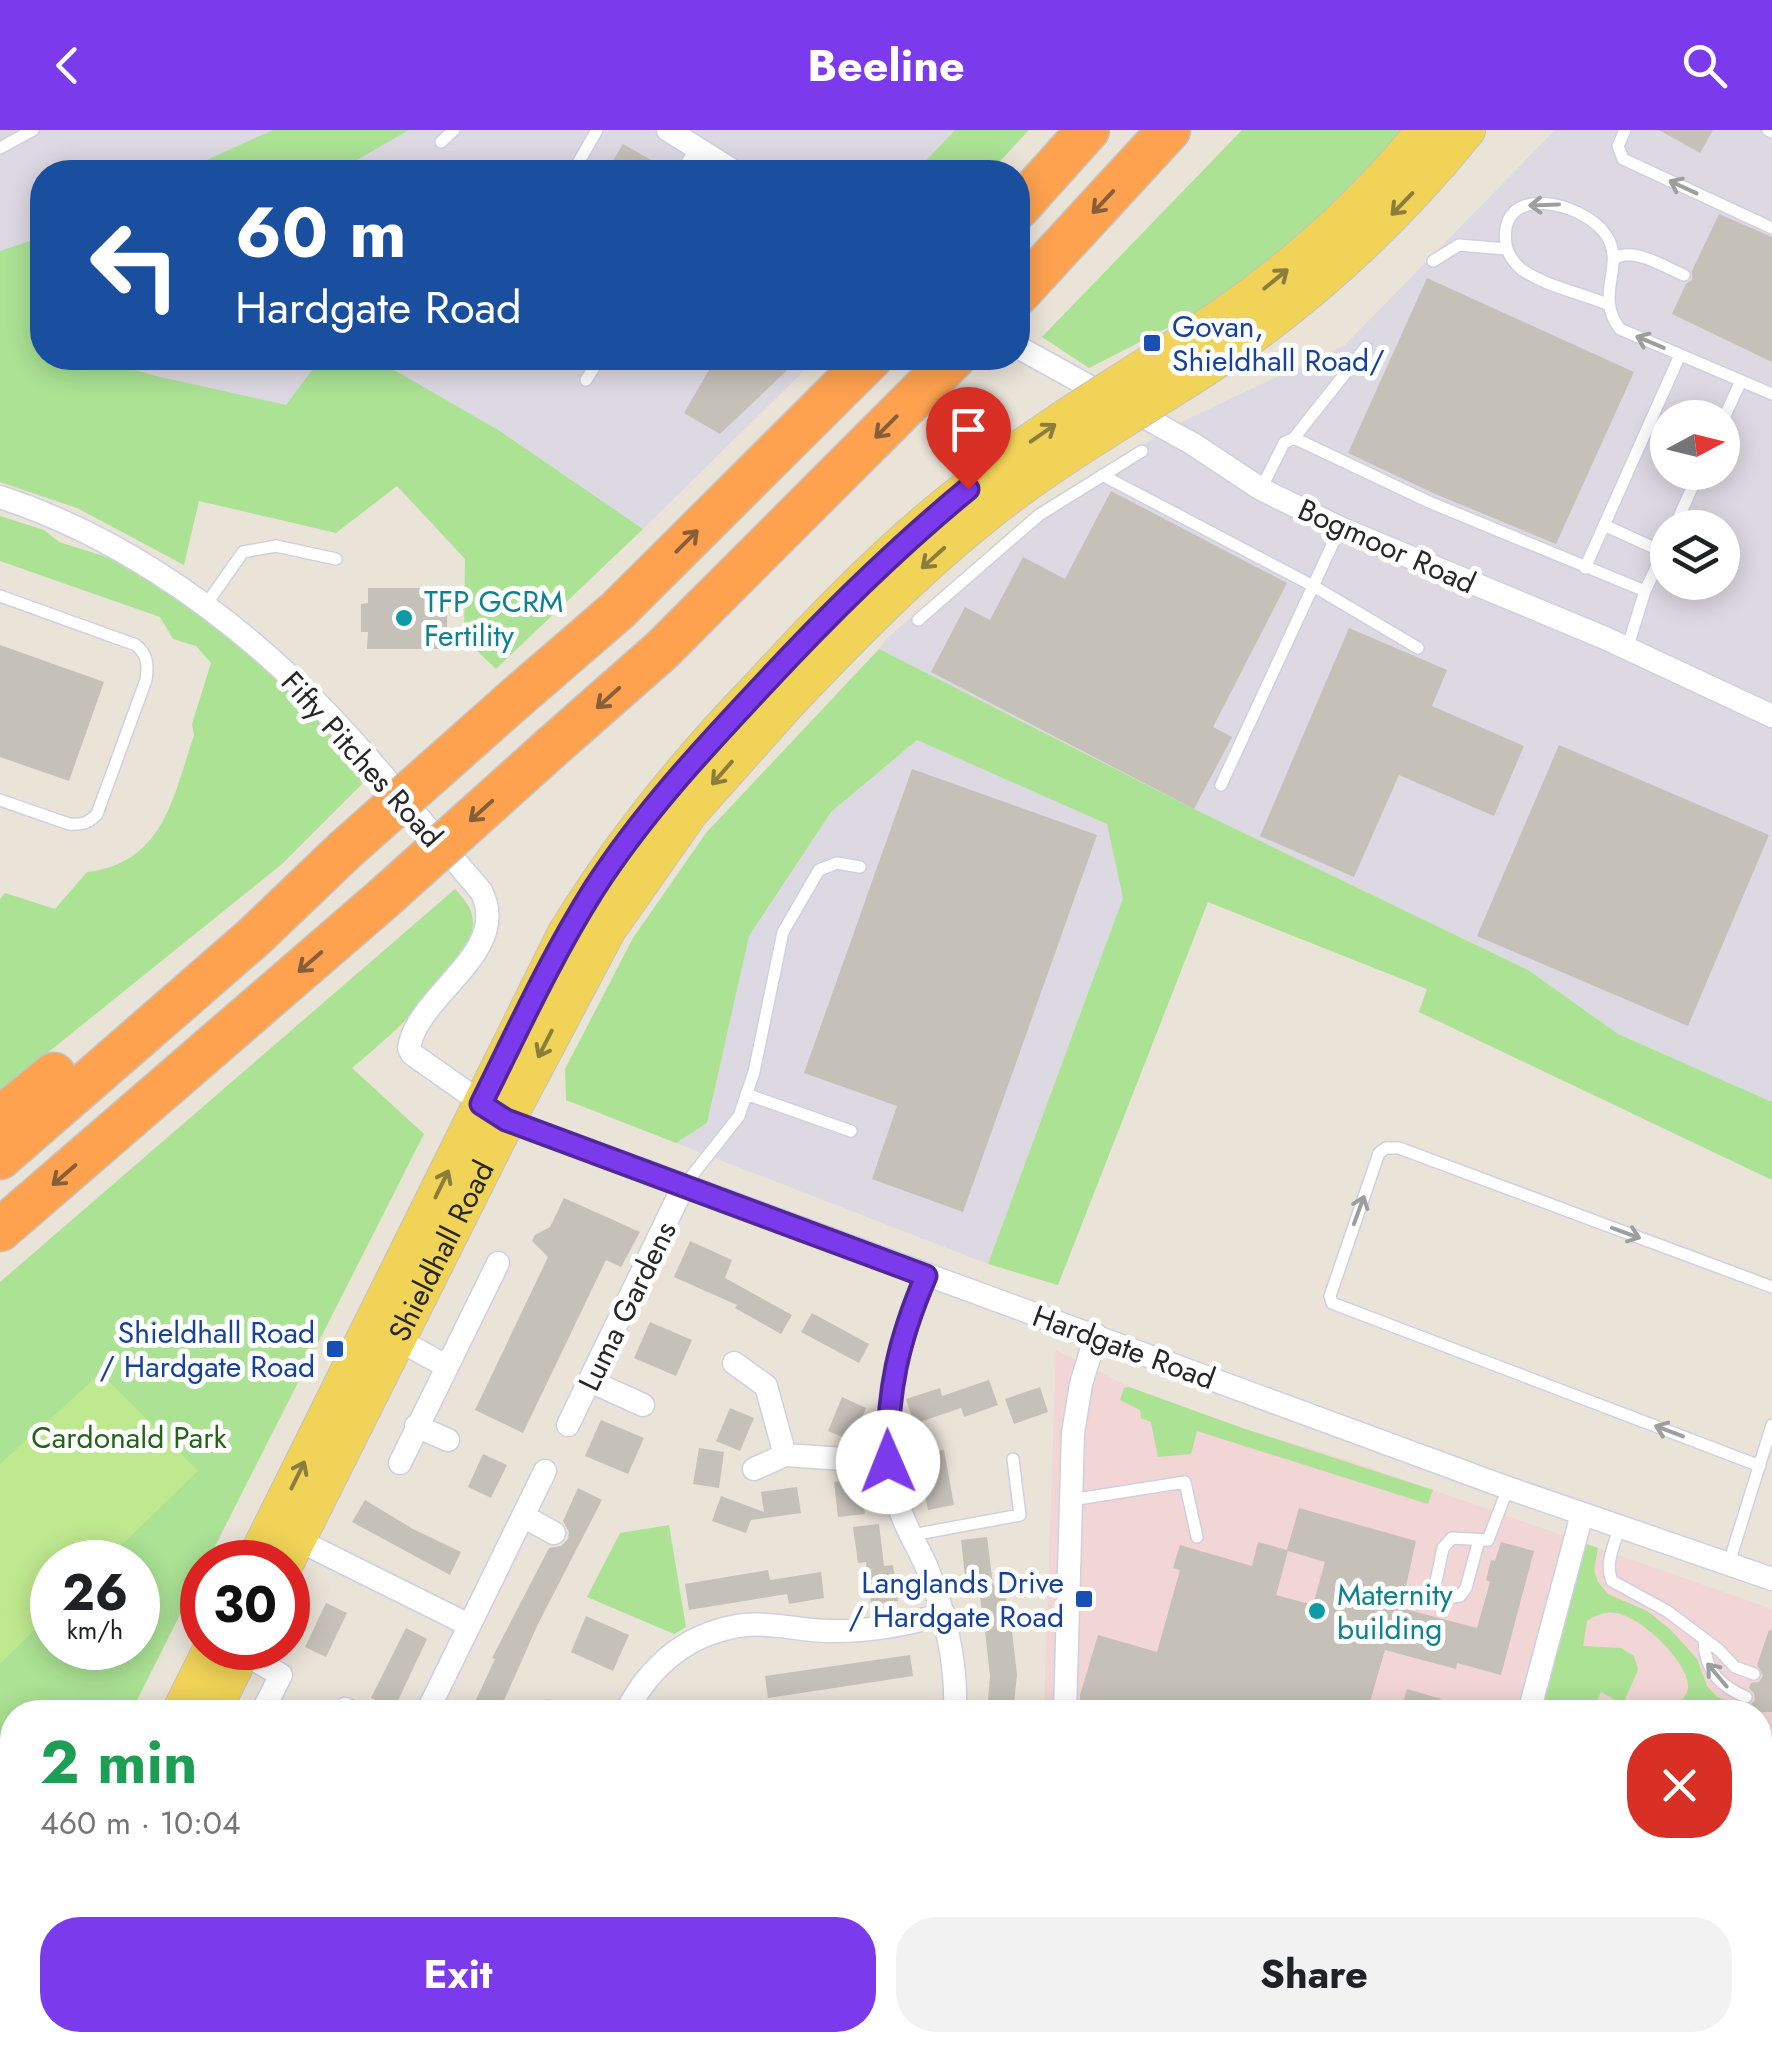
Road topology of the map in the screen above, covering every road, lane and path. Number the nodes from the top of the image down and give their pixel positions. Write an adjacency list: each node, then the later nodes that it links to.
1 (33, 130): 12 (lane)
2 (454, 130): 10 (lane)
3 (597, 130): 13 (lane)
4 (668, 130): 11 (street)
5 (1088, 130): 16 (highway)
6 (1169, 130): 22 (highway, one-way to 22)
7 (1426, 130): 27 (main road, Shieldhall Road, one-way to 7)
8 (1466, 130): 27 (main road, Shieldhall Road, one-way to 27)
9 (1625, 130): 17 (lane, one-way to 9)
10 (441, 142)
11 (696, 147): 14 (lane); 15 (street)
12 (0, 148)
13 (579, 160)
14 (689, 160)
15 (716, 160)
16 (1030, 195)
17 (1772, 228)
18 (1506, 249): 19 (lane, one-way to 18); 20 (lane); 23 (lane)
19 (1615, 258): 21 (lane); 23 (lane)
20 (1433, 260)
21 (1684, 275)
22 (1030, 280)
23 (1607, 304): 26 (lane, one-way to 23)
24 (1366, 348): 35 (lane)
25 (1030, 354): 38 (street, Bogmoor Road)
26 (1680, 355): 32 (lane); 40 (lane)
27 (1175, 367): 59 (main road, Shieldhall Road, bridge)
28 (592, 370): 31 (lane)
29 (859, 370): 56 (highway, one-way to 29, bridge)
30 (942, 370): 64 (highway, one-way to 64, bridge)
31 (586, 380)
32 (1741, 381): 33 (lane); 34 (lane)
33 (1772, 394)
34 (1732, 400)
35 (1294, 438): 38 (lane); 44 (lane)
36 (1142, 451): 37 (lane)
37 (1102, 476): 46 (lane); 50 (lane)
38 (1261, 489): 41 (street, Bogmoor Road)
39 (0, 497): 49 (street, Fifty Pitches Road)
40 (1604, 524): 42 (lane); 44 (lane)
41 (1340, 528): 46 (lane); 52 (street, Bogmoor Road)
42 (1650, 541)
43 (336, 559): 49 (lane)
44 (1586, 568): 47 (lane)
45 (1650, 582): 47 (lane)
46 (1315, 587): 51 (lane); 54 (lane)
47 (1646, 591): 52 (lane)
48 (0, 596): 55 (lane)
49 (204, 607): 59 (street, Fifty Pitches Road)
50 (918, 620)
51 (1418, 648)
52 (1627, 649): 53 (street, Bogmoor Road)
53 (1772, 716)
54 (1221, 786)
55 (0, 800)
56 (345, 850): 60 (highway); 62 (highway)
57 (860, 868): 58 (lane)
58 (746, 1094): 61 (lane); 63 (lane)
59 (493, 1112): 63 (street, Hardgate Road); 69 (main road, Shieldhall Road); 93 (main road, Shieldhall Road, one-way to 59)
60 (0, 1118)
61 (851, 1131)
62 (0, 1158)
63 (683, 1187): 66 (street, Hardgate Road); 72 (street, Luma Gardens)
64 (0, 1230)
65 (498, 1263): 71 (street)
66 (926, 1276): 68 (street, Hardgate Road); 80 (street)
67 (1772, 1287): 82 (lane, one-way to 67)
68 (1096, 1336): 85 (street, Hardgate Road); 86 (street)
69 (397, 1339): 71 (street); 94 (main road, Shieldhall Road)
70 (734, 1363): 78 (street)
71 (446, 1366): 76 (street)
72 (590, 1381): 73 (street); 74 (street, Luma Gardens)
73 (643, 1405)
74 (568, 1425)
75 (1772, 1425): 82 (lane)
76 (416, 1426): 77 (street); 81 (street)
77 (448, 1440)
78 (785, 1455): 80 (street); 83 (street)
79 (1013, 1459): 91 (lane)
80 (888, 1462): 91 (street)
81 (400, 1463)
82 (1760, 1466): 97 (lane)
83 (754, 1469)
84 (544, 1472): 88 (street)
85 (1508, 1488): 87 (street, Hardgate Road); 95 (lane)
86 (1072, 1500): 92 (lane); 113 (street)
87 (1582, 1514): 89 (street, Hardgate Road); 114 (street)
88 (523, 1516): 90 (street); 100 (street)
89 (1620, 1526): 97 (street, Hardgate Road); 101 (lane)
90 (554, 1533)
91 (912, 1535): 99 (street)
92 (1196, 1537)
93 (267, 1540)
94 (296, 1540)
95 (1479, 1540): 95 (lane)
96 (310, 1559): 100 (street)
97 (1729, 1564): 98 (street, Hardgate Road)
98 (1772, 1579)
99 (944, 1614): 111 (street); 112 (street)
100 (469, 1626): 110 (street)
101 (1704, 1641): 105 (lane); 106 (lane, one-way to 101)
102 (215, 1670): 107 (main road)
103 (225, 1670): 108 (main road)
104 (272, 1670): 109 (street)
105 (1754, 1674)
106 (1746, 1697)
107 (191, 1700)
108 (215, 1700)
109 (268, 1700)
110 (433, 1700)
111 (632, 1700)
112 (954, 1700)
113 (1069, 1700)
114 (1532, 1700)

